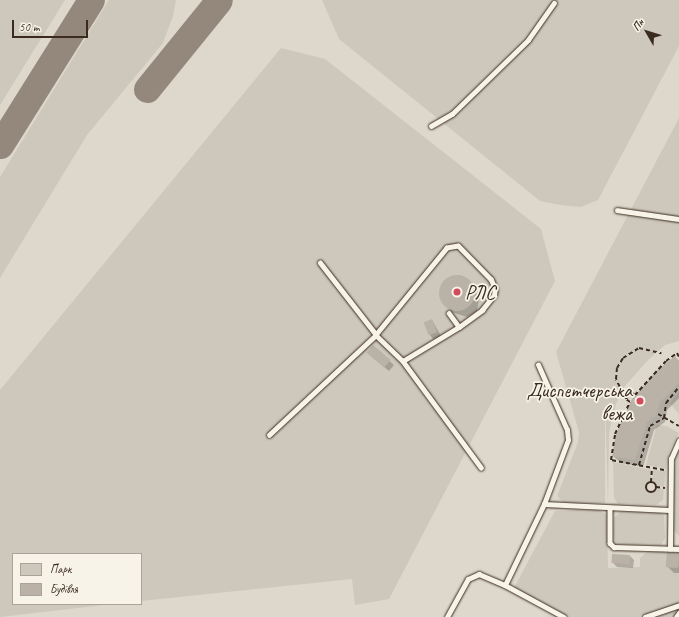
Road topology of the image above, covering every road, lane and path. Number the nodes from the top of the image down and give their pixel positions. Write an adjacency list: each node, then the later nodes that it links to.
1 (554, 3): 2 (lane)
2 (430, 126)
3 (617, 210): 4 (lane)
4 (679, 219)
5 (320, 263): 8 (lane)
6 (449, 313): 7 (lane)
7 (459, 327): 8 (lane); 11 (lane)
8 (376, 336): 11 (lane); 18 (lane)
9 (661, 353): 14 (path)
10 (679, 357): 14 (path)
11 (403, 361): 21 (lane)
12 (538, 365): 25 (lane)
13 (679, 387): 16 (path)
14 (626, 399): 20 (path)
15 (658, 414): 16 (path)
16 (664, 418): 17 (path); 20 (path)
17 (679, 426)
18 (269, 435)
19 (679, 441): 23 (lane)
20 (639, 465): 22 (path)
21 (481, 467)
22 (652, 468): 23 (path); 24 (path)
23 (671, 471): 27 (lane)
24 (651, 482): 24 (path)
25 (544, 504): 26 (lane); 30 (lane)
26 (610, 508): 27 (lane); 28 (lane)
27 (669, 510): 28 (lane)
28 (670, 549): 29 (lane)
29 (679, 549)
30 (505, 585): 33 (lane); 34 (lane)
31 (679, 605): 35 (lane)
32 (679, 613): 36 (lane)
33 (447, 617)
34 (564, 617)
35 (645, 617)
36 (676, 617)

